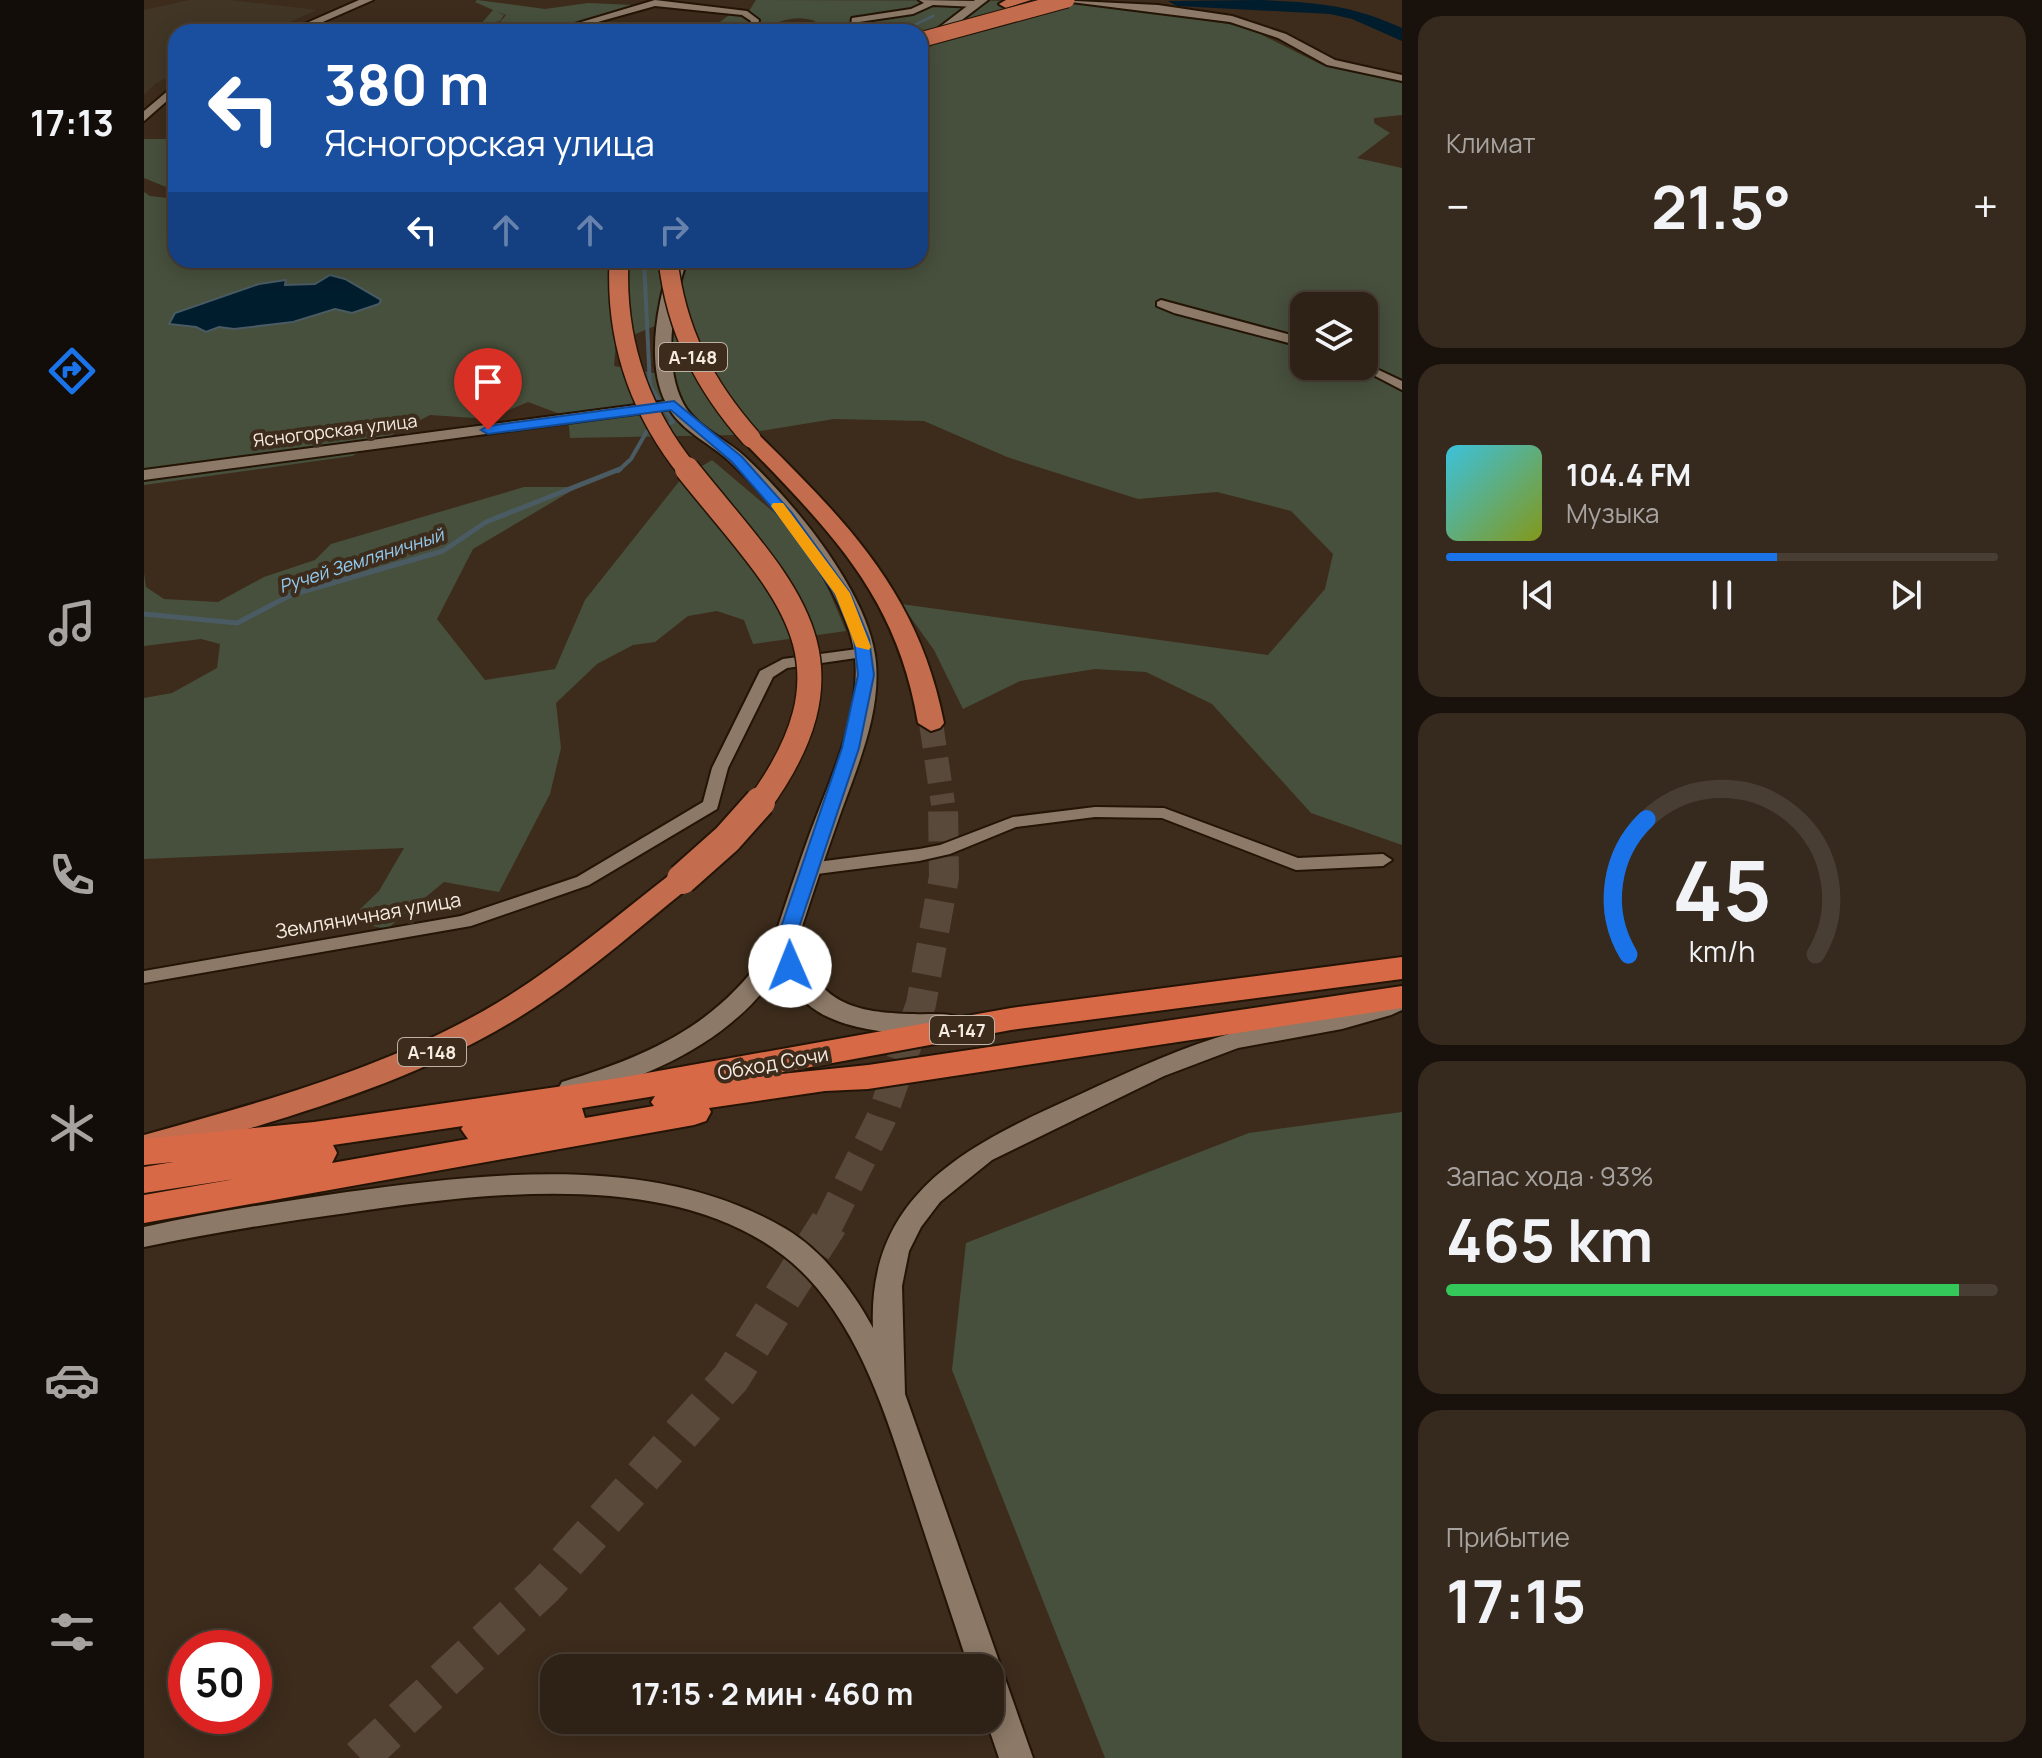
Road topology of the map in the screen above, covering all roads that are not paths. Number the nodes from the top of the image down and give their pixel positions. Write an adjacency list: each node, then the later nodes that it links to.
1 (368, 0): 7 (street)
2 (1024, 0): 11 (main road)
3 (1060, 0): 14 (street)
4 (1067, 0): 12 (main road, bridge)
5 (927, 2): 6 (street); 10 (street)
6 (980, 2): 13 (main road)
7 (310, 24)
8 (580, 24): 9 (street)
9 (754, 24)
10 (854, 24)
11 (928, 26)
12 (928, 38)
13 (928, 42)
14 (1402, 78)
15 (168, 94): 16 (street)
16 (144, 117)
17 (618, 268): 37 (main road, А-148, bridge)
18 (669, 268): 27 (main road, А-148, bridge)
19 (677, 268): 24 (main road)
20 (1161, 304): 21 (street)
21 (1290, 338)
22 (1378, 374): 23 (street)
23 (1402, 386)
24 (674, 405): 25 (street, Ясногорская улица); 26 (main road)
25 (144, 475)
26 (865, 653): 29 (main road); 32 (street, Земляничная улица)
27 (931, 723)
28 (1383, 860): 29 (street)
29 (809, 869): 30 (main road)
30 (785, 942): 34 (main road, А-147); 36 (main road, А-147)
31 (1402, 968): 34 (highway, Обход Сочи / А-147)
32 (144, 977)
33 (1402, 999): 35 (highway, А-147); 41 (street, А-147)
34 (1011, 1019): 36 (highway, Обход Сочи / А-147)
35 (868, 1077): 38 (highway, А-147); 39 (highway, А-147)
36 (523, 1102): 37 (highway, Обход Сочи / А-147)
37 (144, 1149)
38 (144, 1180)
39 (144, 1209)
40 (144, 1237): 41 (street)
41 (894, 1398): 42 (street)
42 (980, 1654)
43 (1004, 1723): 44 (street)
44 (1016, 1758)

